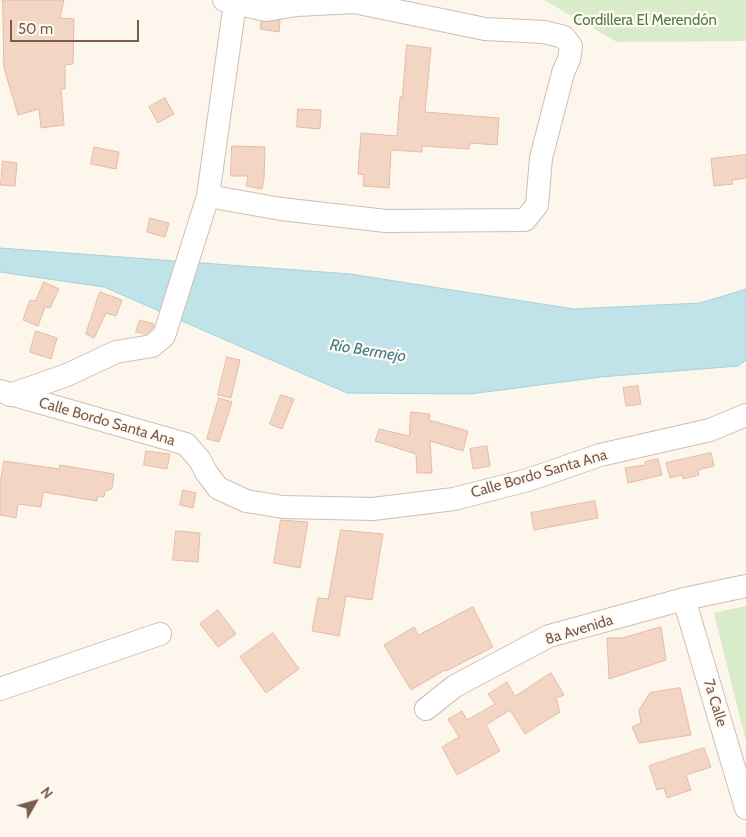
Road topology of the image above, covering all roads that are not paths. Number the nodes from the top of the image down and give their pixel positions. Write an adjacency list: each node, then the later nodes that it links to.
1 (231, 1): 2 (street); 2 (street)
2 (208, 196): 3 (street)
3 (5, 393): 4 (street, Calle Bordo Santa Ana)
4 (746, 415)
5 (746, 586): 6 (street, 8a Avenida)
6 (684, 599): 9 (street, 8a Avenida); 10 (street, 7a Calle)
7 (160, 634): 8 (street)
8 (0, 689)
9 (426, 709)
10 (746, 808)

